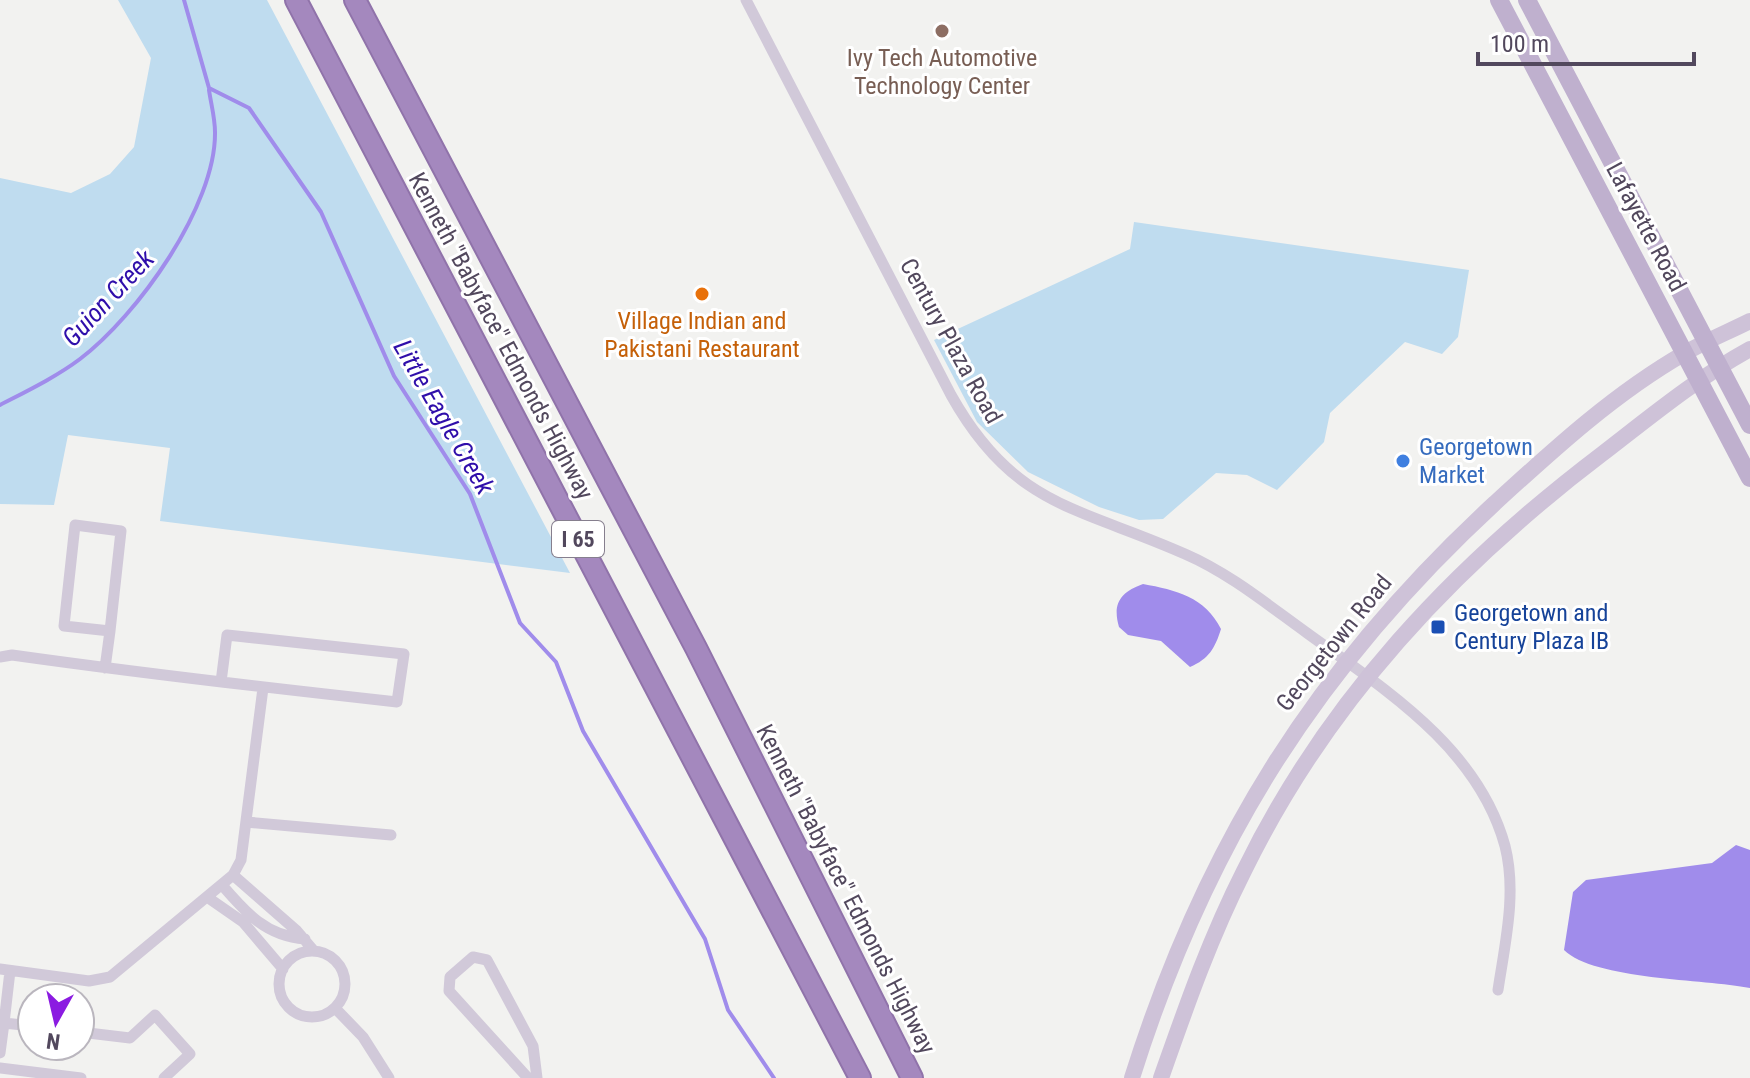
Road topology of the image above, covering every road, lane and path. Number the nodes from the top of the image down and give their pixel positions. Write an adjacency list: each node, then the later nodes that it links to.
1 (296, 0): 42 (highway, Kenneth "Babyface" Edmonds Highway / I 65)
2 (355, 0): 43 (highway, Kenneth "Babyface" Edmonds Highway / I 65)
3 (746, 0): 16 (street, Century Plaza Road)
4 (1499, 0): 9 (main road, Lafayette Road)
5 (1527, 0): 7 (main road, Lafayette Road)
6 (1750, 321): 7 (main road, Georgetown Road)
7 (1707, 342): 9 (main road, Georgetown Road); 10 (main road, Lafayette Road)
8 (1750, 349): 10 (main road, Georgetown Road)
9 (1684, 354): 11 (main road, Lafayette Road); 16 (main road, Georgetown Road)
10 (1720, 366): 11 (main road, Georgetown Road); 12 (main road, Lafayette Road)
11 (1699, 381): 13 (main road, Lafayette Road); 18 (main road, Georgetown Road)
12 (1750, 425)
13 (1750, 478)
14 (110, 631): 14 (street); 17 (street)
15 (0, 657): 17 (street)
16 (1345, 661): 18 (street, Century Plaza Road); 44 (main road, Georgetown Road)
17 (105, 668): 19 (street)
18 (1367, 677): 30 (street, Century Plaza Road); 45 (main road, Georgetown Road)
19 (221, 682): 20 (street); 20 (street)
20 (263, 688): 21 (street)
21 (246, 822): 22 (street); 23 (street)
22 (391, 835)
23 (233, 875): 24 (street); 26 (street)
24 (222, 885): 25 (street); 26 (street)
25 (207, 897): 28 (street); 29 (street)
26 (306, 939): 27 (street)
27 (314, 951): 28 (street); 31 (street)
28 (283, 969): 31 (street)
29 (5, 970): 32 (street)
30 (1498, 990)
31 (335, 1008): 39 (street)
32 (4, 1023): 33 (street); 35 (street)
33 (16, 1024)
34 (96, 1034): 38 (street)
35 (0, 1053)
36 (0, 1068): 37 (street)
37 (81, 1078)
38 (164, 1078)
39 (389, 1078)
40 (528, 1078): 41 (street)
41 (537, 1078)
42 (860, 1078)
43 (912, 1078)
44 (1132, 1078)
45 (1161, 1078)

